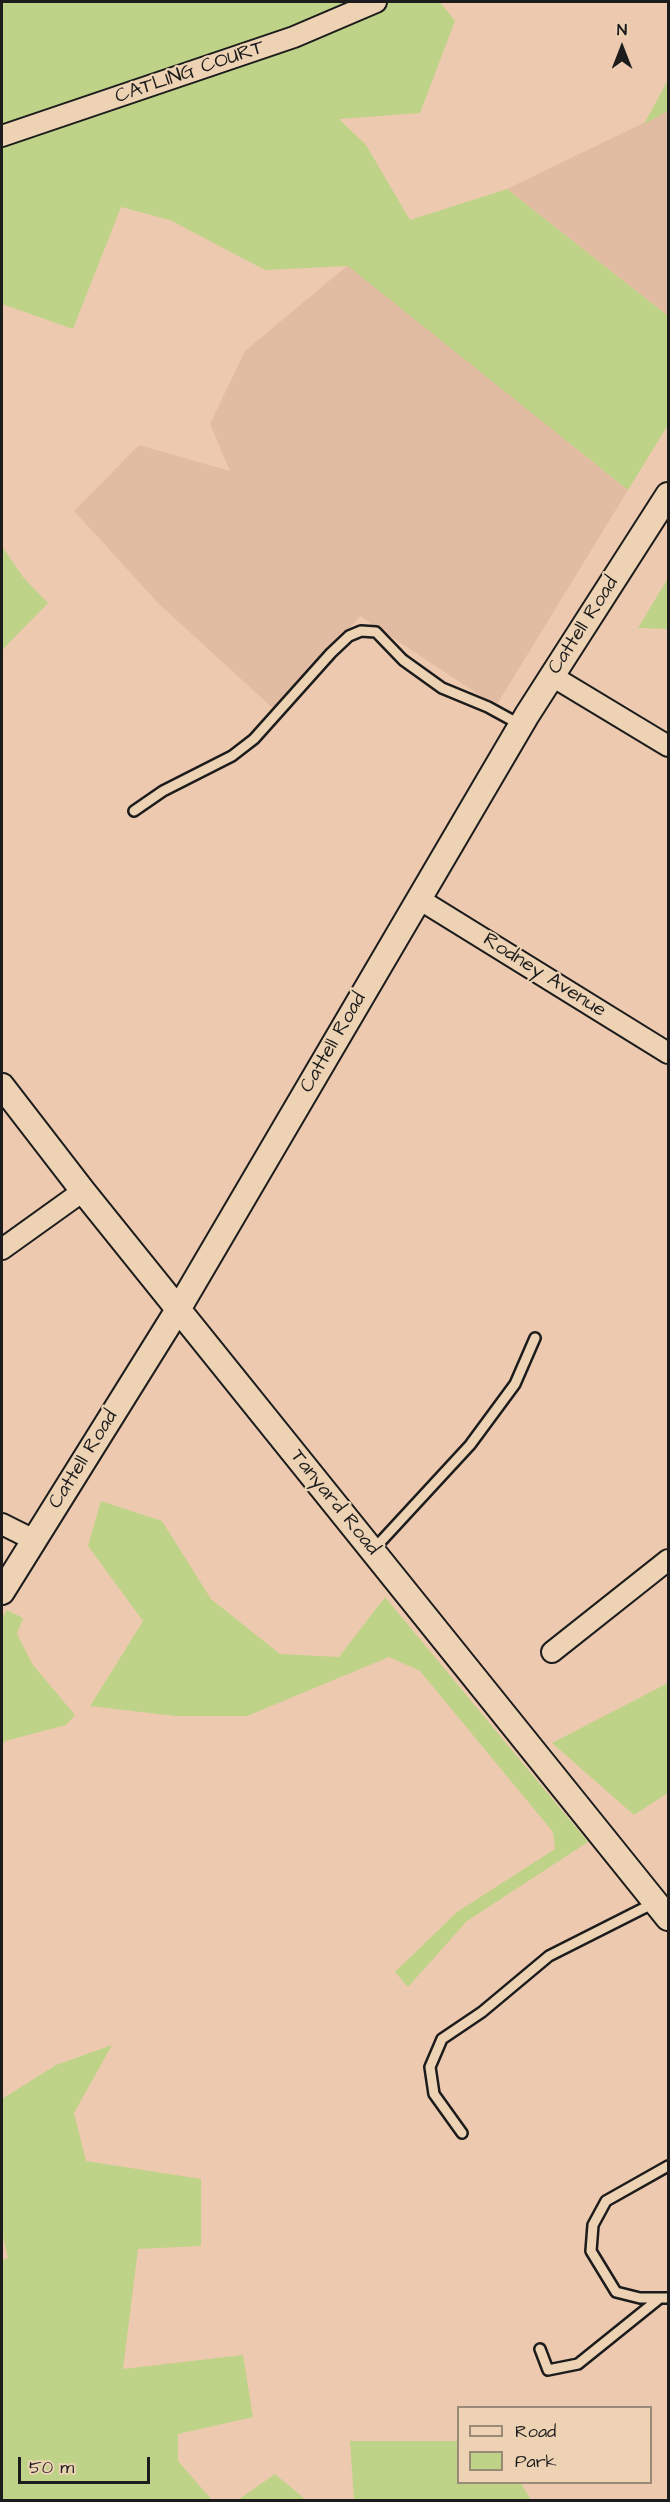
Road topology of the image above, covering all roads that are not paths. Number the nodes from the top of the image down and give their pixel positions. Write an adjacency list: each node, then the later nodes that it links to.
1 (376, 2): 2 (street, CATLING COURT)
2 (2, 136)
3 (669, 495): 4 (street, Cattell Road)
4 (552, 676): 5 (street, Cattell Road); 6 (street)
5 (522, 725): 7 (lane); 8 (street, Cattell Road)
6 (669, 746)
7 (134, 811)
8 (419, 899): 9 (street, Rodney Avenue); 13 (street, Cattell Road)
9 (669, 1053)
10 (2, 1086): 11 (street, Tanyard Road)
11 (83, 1191): 12 (street); 13 (street, Tanyard Road)
12 (2, 1249)
13 (179, 1308): 16 (street, Cattell Road); 17 (street, Tanyard Road)
14 (535, 1338): 17 (lane)
15 (2, 1524): 16 (street)
16 (34, 1540): 19 (street, Cattell Road)
17 (372, 1551): 21 (street, Tanyard Road)
18 (669, 1560): 20 (street)
19 (2, 1592)
20 (552, 1652)
21 (662, 1910): 22 (lane)
22 (462, 2133)
23 (669, 2166): 24 (lane)
24 (664, 2298): 25 (lane)
25 (540, 2349)

